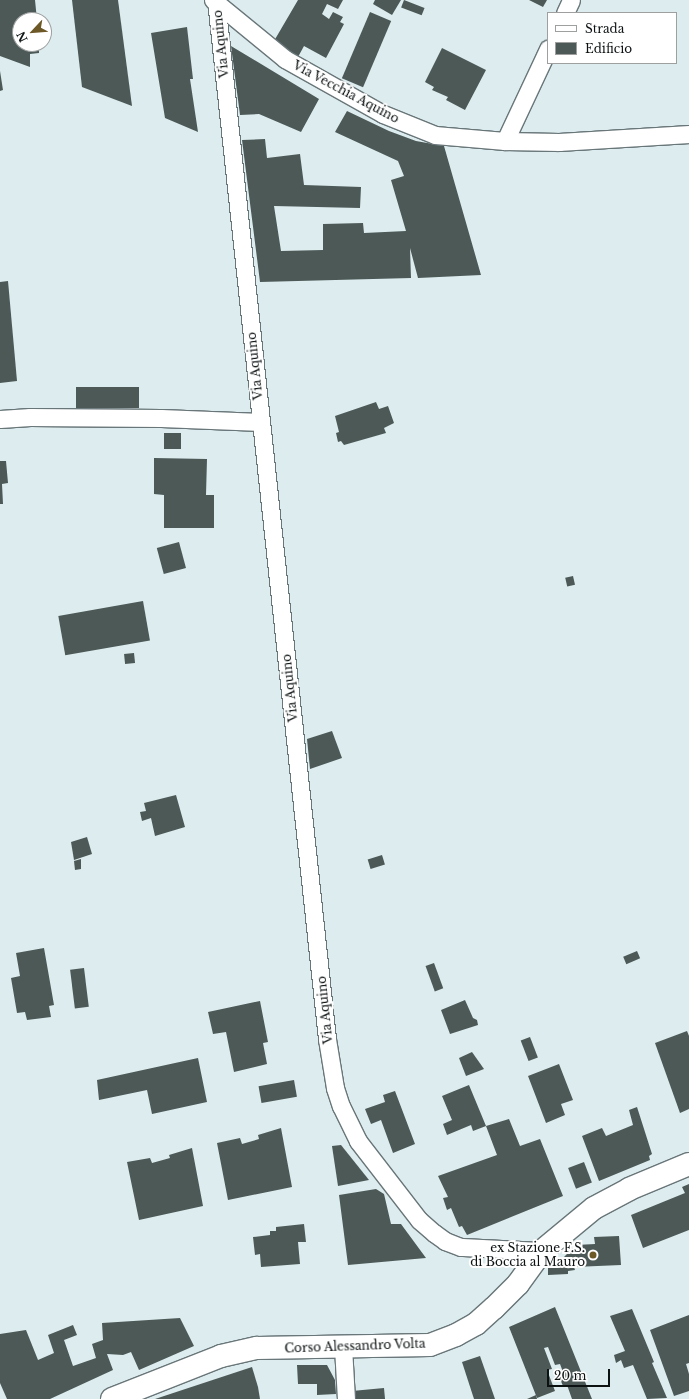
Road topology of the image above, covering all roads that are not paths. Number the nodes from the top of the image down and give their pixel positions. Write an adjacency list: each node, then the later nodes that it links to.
1 (571, 0): 3 (street)
2 (215, 1): 6 (street, Via Vecchia Aquino); 8 (street, Via Aquino)
3 (565, 12)
4 (547, 51): 6 (street)
5 (689, 134): 6 (street, Via Vecchia Aquino)
6 (505, 141)
7 (0, 419): 8 (street)
8 (261, 422): 10 (street, Via Aquino)
9 (689, 1164): 10 (main road, Corso Alessandro Volta)
10 (542, 1251): 11 (main road, Corso Alessandro Volta)
11 (342, 1347): 12 (main road, Corso Alessandro Volta); 13 (street)
12 (112, 1399)
13 (346, 1399)

